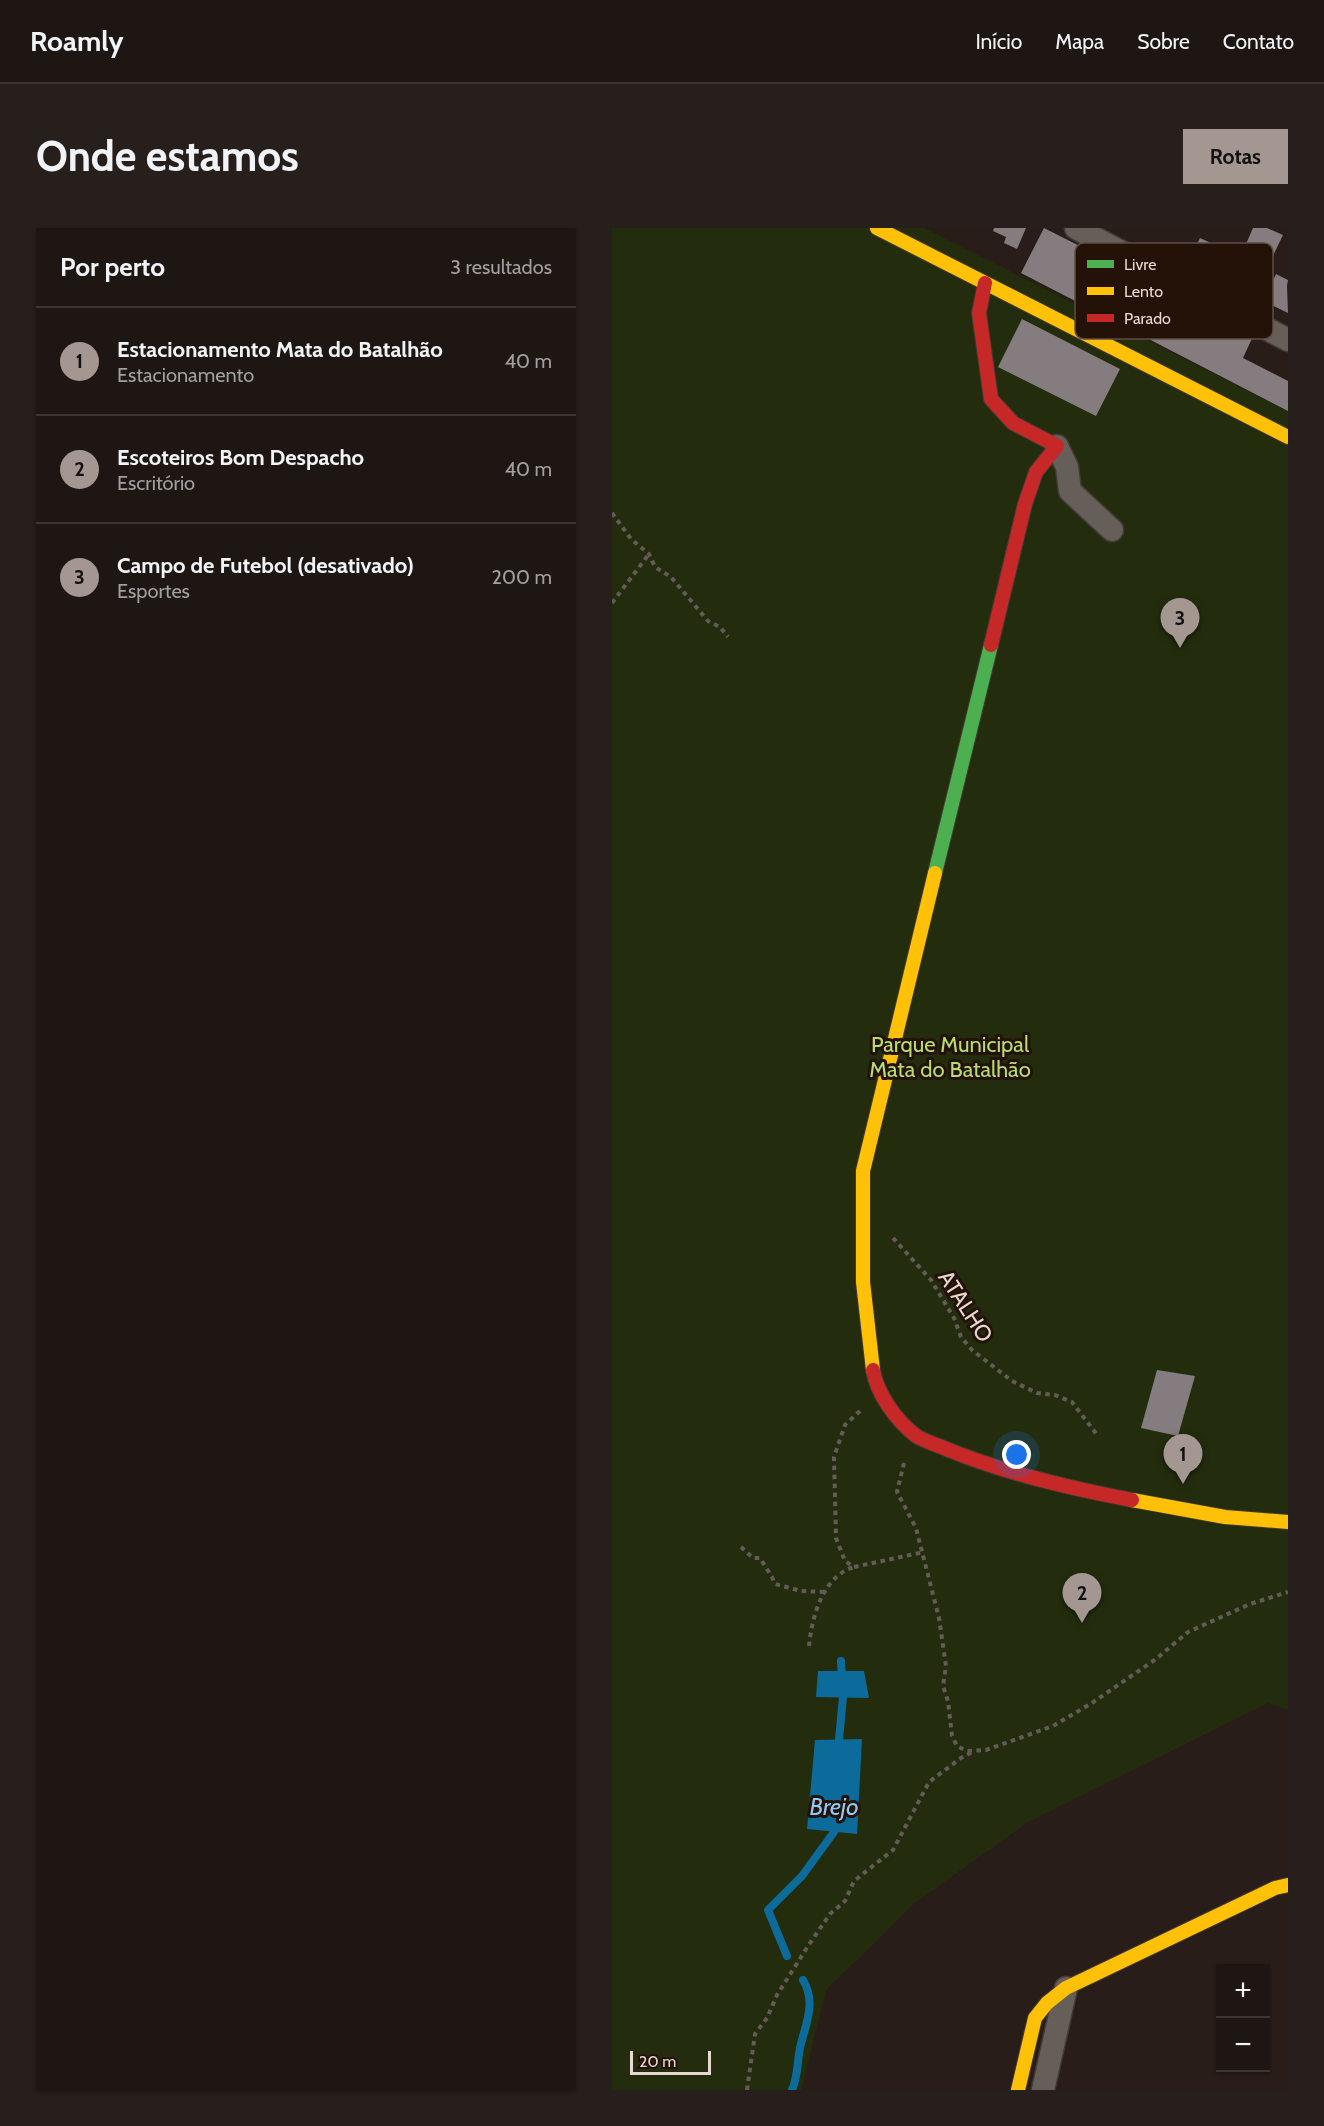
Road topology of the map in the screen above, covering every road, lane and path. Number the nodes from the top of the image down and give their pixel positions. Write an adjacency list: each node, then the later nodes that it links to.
1 (877, 228): 4 (street)
2 (1076, 228): 3 (street)
3 (1104, 243)
4 (985, 283): 5 (street); 10 (street)
5 (1075, 329)
6 (1273, 332): 8 (street)
7 (1095, 339): 9 (street)
8 (1288, 340)
9 (1288, 437)
10 (1057, 446): 12 (street); 17 (street)
11 (612, 513): 13 (path)
12 (1112, 530)
13 (649, 554): 14 (path); 15 (path)
14 (612, 603)
15 (728, 637)
16 (887, 1229): 19 (path, ATALHO)
17 (882, 1394): 18 (street); 23 (path)
18 (906, 1426): 20 (street); 22 (path)
19 (1098, 1436)
20 (1288, 1522)
21 (741, 1547): 24 (path)
22 (924, 1552): 23 (path); 27 (path)
23 (854, 1567): 24 (path)
24 (826, 1590): 26 (path)
25 (1288, 1592): 27 (path)
26 (809, 1646)
27 (974, 1751): 30 (path)
28 (1288, 1885): 29 (street)
29 (1066, 1988): 31 (street); 32 (street)
30 (747, 2090)
31 (1018, 2090)
32 (1043, 2090)

